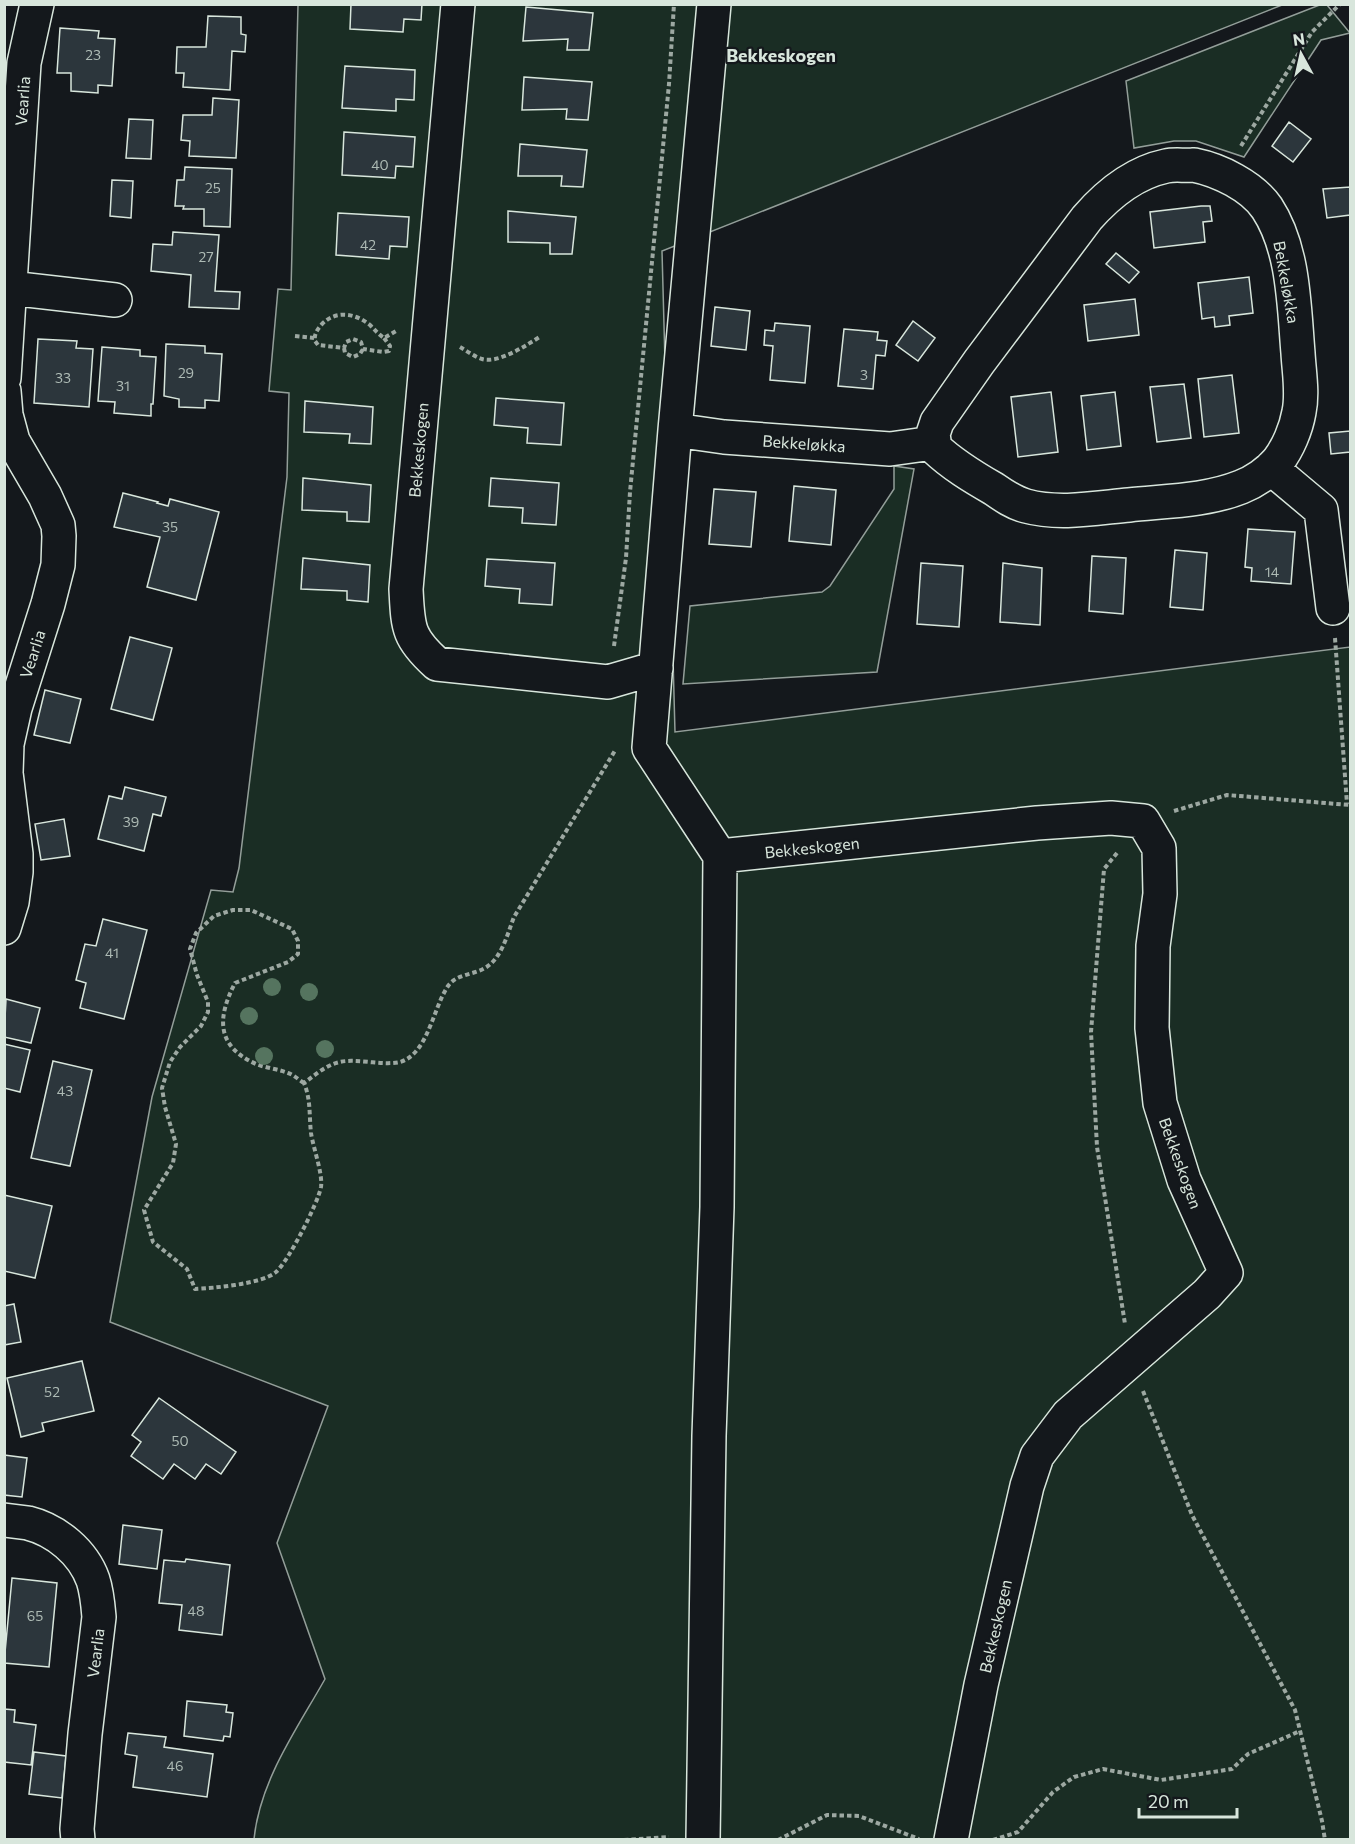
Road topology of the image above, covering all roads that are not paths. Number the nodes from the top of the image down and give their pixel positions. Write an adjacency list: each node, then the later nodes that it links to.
1 (37, 4): 4 (street, Vearlia)
2 (458, 4): 12 (street, Bekkeskogen)
3 (714, 4): 8 (street)
4 (10, 288): 5 (street); 6 (street, Vearlia)
5 (115, 300)
6 (4, 378)
7 (4, 391): 14 (street, Vearlia)
8 (675, 430): 9 (street, Bekkeløkka); 12 (street)
9 (933, 442): 10 (street, Bekkeløkka); 10 (street, Bekkeløkka)
10 (1271, 468): 11 (street)
11 (1333, 608)
12 (656, 668): 13 (street)
13 (720, 856): 17 (street); 18 (street, Bekkeskogen)
14 (4, 928)
15 (4, 1520): 16 (street, Vearlia)
16 (78, 1839)
17 (703, 1839)
18 (951, 1839)

